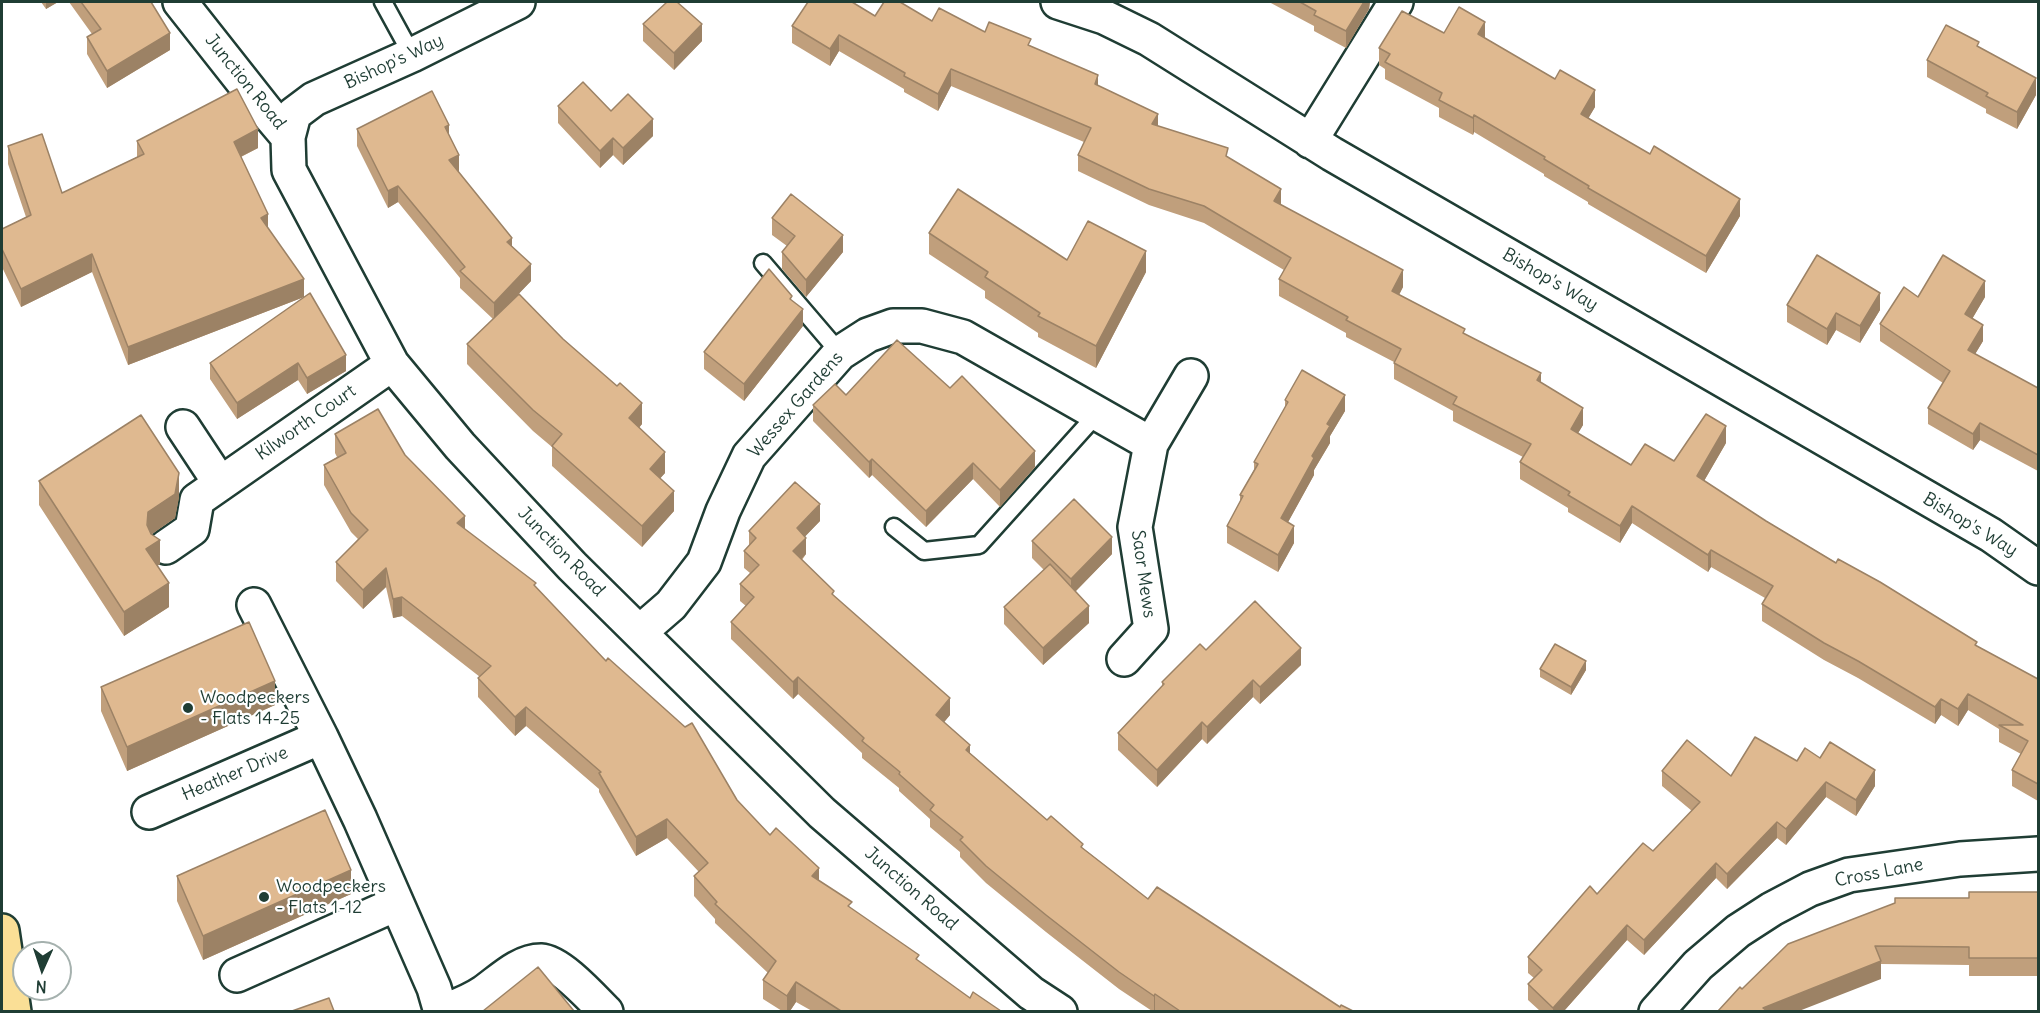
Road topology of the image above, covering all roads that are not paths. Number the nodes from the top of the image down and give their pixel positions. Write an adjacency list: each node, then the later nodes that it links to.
1 (180, 2): 7 (street, Junction Road)
2 (383, 2): 6 (lane)
3 (518, 2): 6 (street, Bishop's Way)
4 (1058, 2): 8 (street, Bishop's Way)
5 (1396, 2): 8 (street)
6 (412, 55): 7 (street, Bishop's Way)
7 (288, 137): 11 (street, Junction Road)
8 (1311, 141): 19 (street, Bishop's Way)
9 (764, 263): 10 (lane)
10 (840, 353): 13 (street, Wessex Gardens); 21 (street, Wessex Gardens)
11 (392, 364): 16 (street, Kilworth Court); 21 (street, Junction Road)
12 (1191, 376): 15 (street)
13 (1097, 414): 15 (street, Wessex Gardens); 17 (lane)
14 (183, 427): 16 (street)
15 (1151, 444): 22 (street, Saor Mews)
16 (220, 483): 18 (street, Kilworth Court)
17 (894, 527)
18 (166, 547)
19 (2038, 568)
20 (254, 606): 23 (street)
21 (640, 632): 32 (street, Junction Road)
22 (1124, 659)
23 (321, 737): 24 (street, Heather Drive); 26 (street)
24 (149, 812)
25 (2038, 854): 33 (street, Cross Lane)
26 (396, 904): 28 (street); 30 (street)
27 (2, 931): 29 (main road)
28 (237, 975)
29 (14, 1011)
30 (442, 1011): 31 (street)
31 (606, 1011)
32 (1060, 1011)
33 (1656, 1011)

